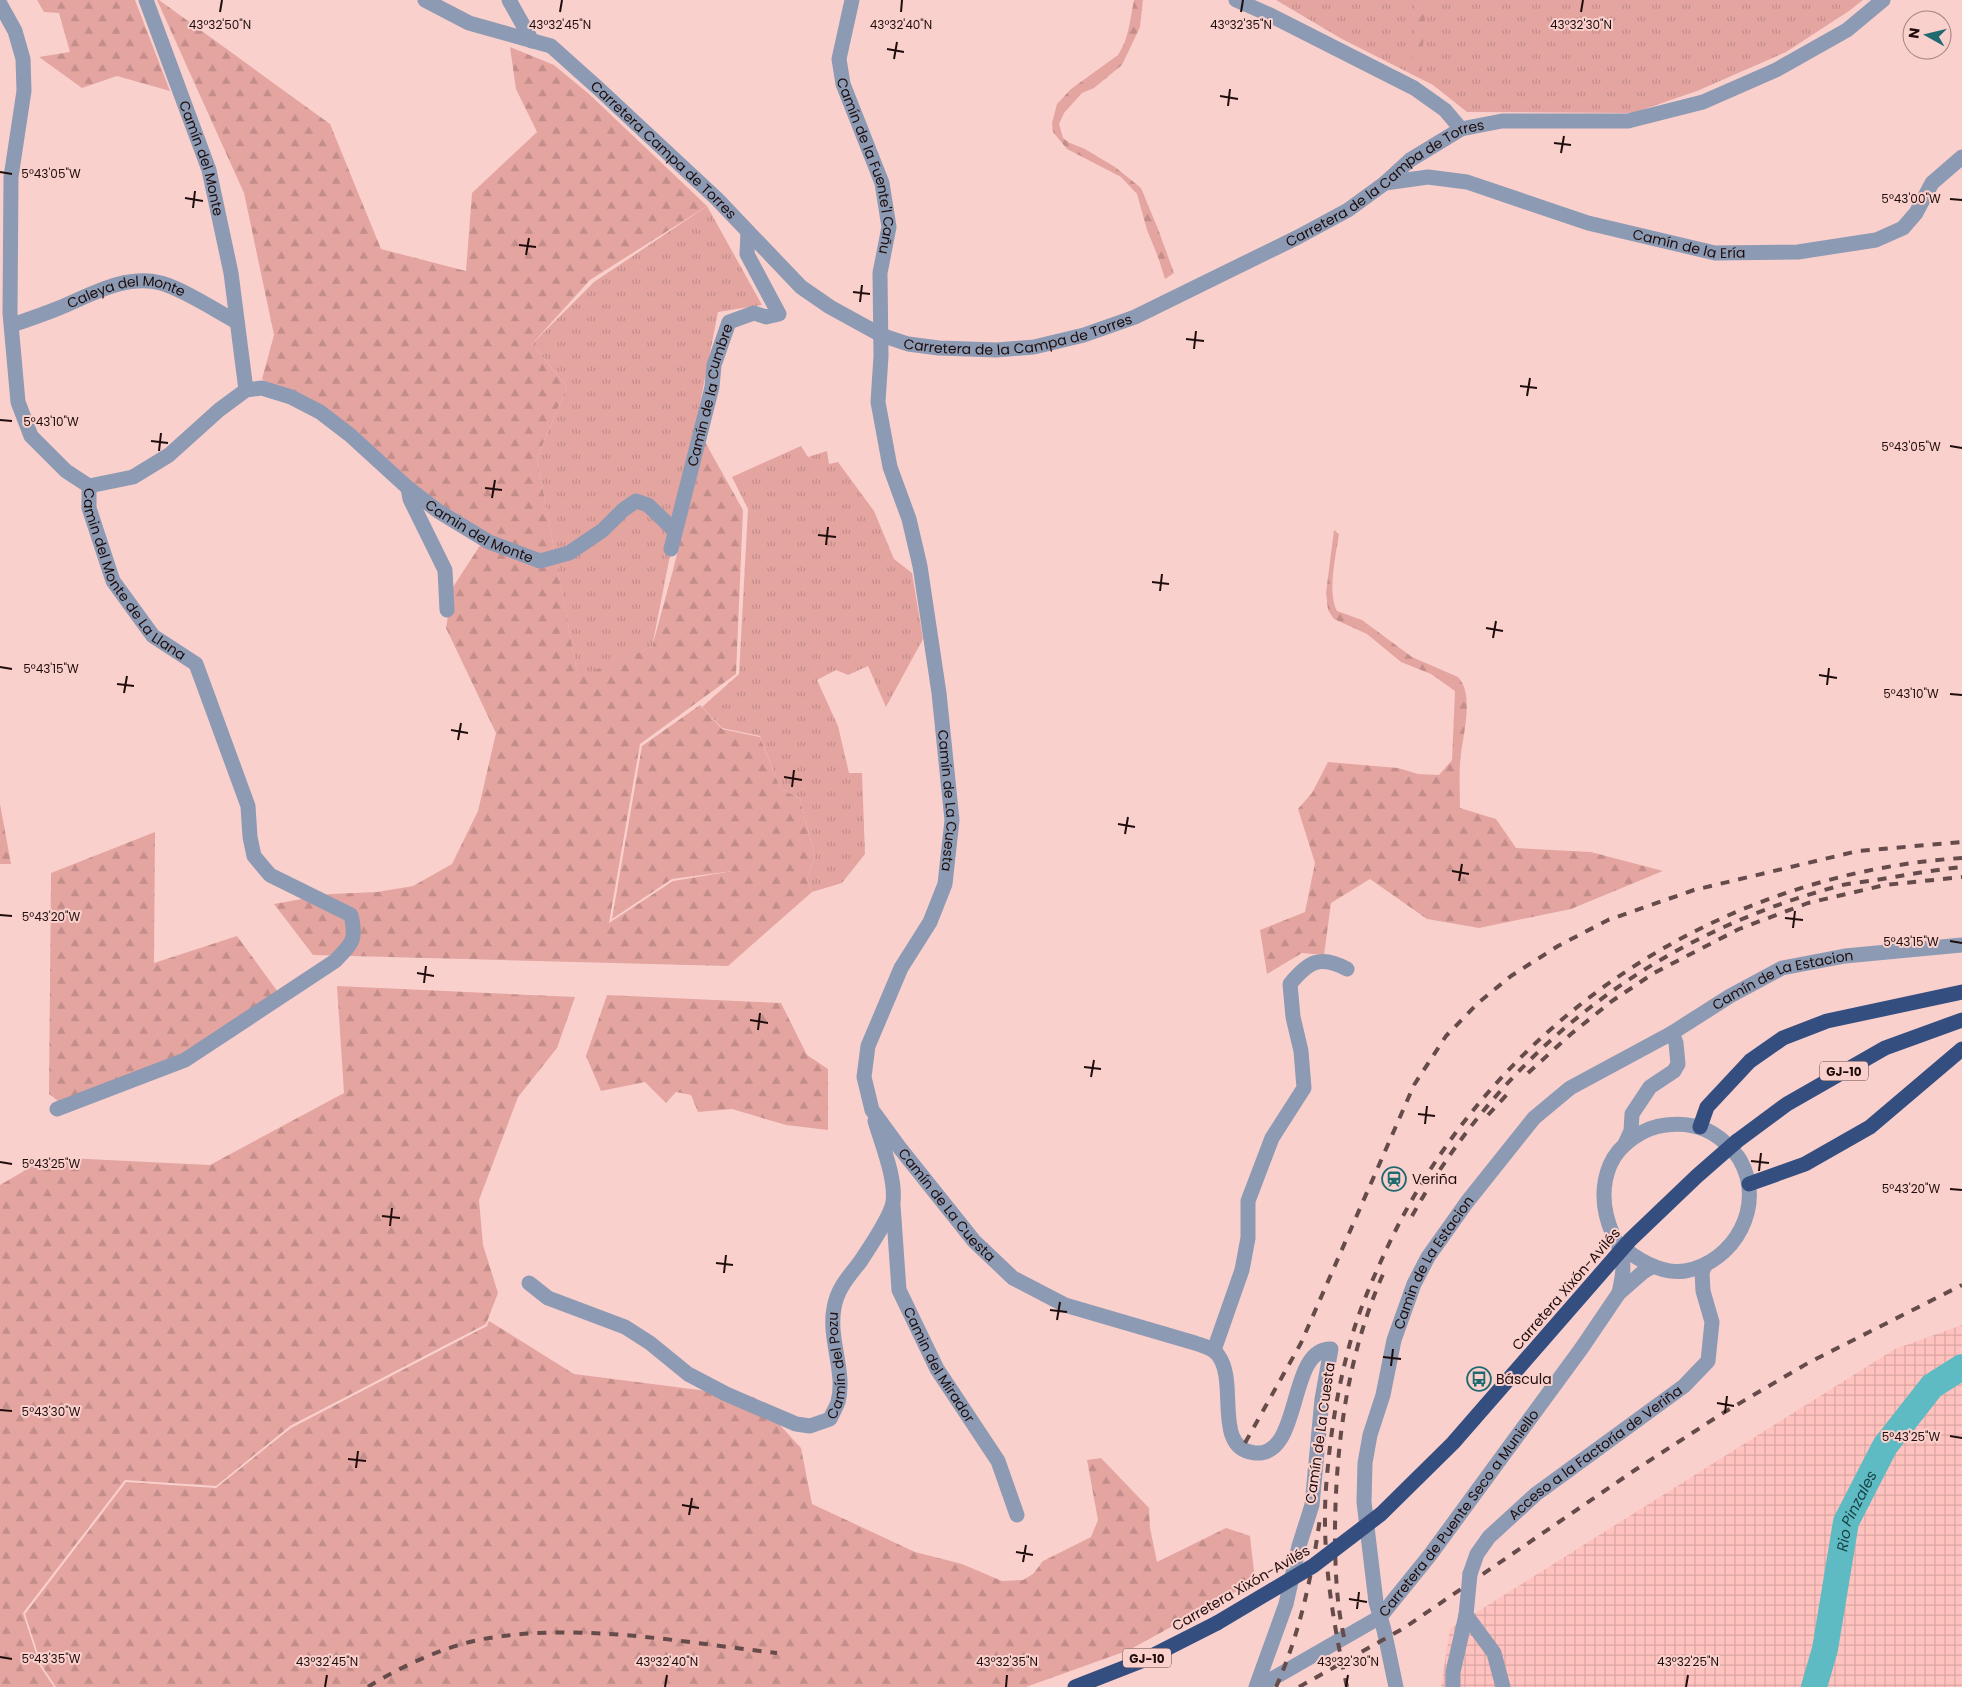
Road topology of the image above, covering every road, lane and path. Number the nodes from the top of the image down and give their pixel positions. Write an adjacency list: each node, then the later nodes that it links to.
1 (146, 0): 13 (street, Camín del Monte)
2 (425, 0): 8 (street, Carretera Campa de Torres)
3 (508, 0): 8 (street)
4 (852, 0): 15 (street, Camín de la Fuente'l Cañu)
5 (1236, 0): 9 (street)
6 (1883, 0): 9 (street, Carretera de la Campa de Torres)
7 (0, 4): 14 (street, Camin del Monte de La Llana)
8 (532, 41): 12 (street, Carretera Campa de Torres)
9 (1461, 129): 11 (street, Carretera de la Campa de Torres)
10 (1962, 157): 11 (street, Camín de la Ería)
11 (1385, 183): 15 (street, Carretera de la Campa de Torres)
12 (748, 232): 15 (street, Carretera Campa de Torres); 19 (street, Camín de la Cumbre)
13 (237, 322): 14 (street, Caleya del Monte); 16 (street, Camín del Monte)
14 (12, 325): 17 (street, Camin del Monte de La Llana)
15 (881, 335): 30 (street, Camín de La Cuesta)
16 (246, 390): 17 (street); 18 (street)
17 (89, 486): 29 (street, Camin del Monte de La Llana)
18 (408, 488): 19 (street, Camin del Monte); 21 (street)
19 (675, 531): 20 (street, Camín de la Cumbre)
20 (671, 550)
21 (447, 610)
22 (1962, 945): 26 (street, Camín de La Estacion)
23 (1347, 969): 43 (street)
24 (1962, 992): 32 (highway)
25 (1962, 1020): 47 (highway, Carretera Xixón-Avilés / GJ-10, bridge)
26 (1672, 1033): 28 (street); 46 (street, Camin de La Estacion)
27 (1962, 1050): 34 (highway)
28 (1640, 1102): 31 (street); 33 (street)
29 (56, 1109)
30 (872, 1110): 35 (street); 43 (street, Camín de La Cuesta)
31 (1655, 1126): 32 (street); 33 (street)
32 (1700, 1127): 34 (street)
33 (1625, 1144): 36 (street)
34 (1749, 1184): 37 (street)
35 (893, 1203): 40 (street, Camín del Pozu); 44 (street, Camin del Mirador)
36 (1617, 1243): 38 (street); 42 (street, Carretera de Puente Seco a Muniello)
37 (1706, 1264): 39 (street); 41 (street, Acceso a la Factoría de Veriña)
38 (1653, 1266): 39 (street); 42 (street, Carretera de Puente Seco a Muniello)
39 (1685, 1271): 41 (street, Acceso a la Factoría de Veriña)
40 (529, 1283)
41 (1703, 1291): 45 (street, Acceso a la Factoría de Veriña, bridge)
42 (1619, 1293): 46 (street, Carretera de Puente Seco a Muniello)
43 (1214, 1350): 48 (street, Camín de La Cuesta)
44 (1017, 1515)
45 (1466, 1615): 50 (street, Acceso a la Factoría de Veriña); 51 (street)
46 (1380, 1617): 48 (street, Carretera de Puente Seco a Muniello); 49 (street, Camin de La Estacion)
47 (1075, 1687)
48 (1257, 1687)
49 (1396, 1687)
50 (1453, 1687)
51 (1503, 1687)

